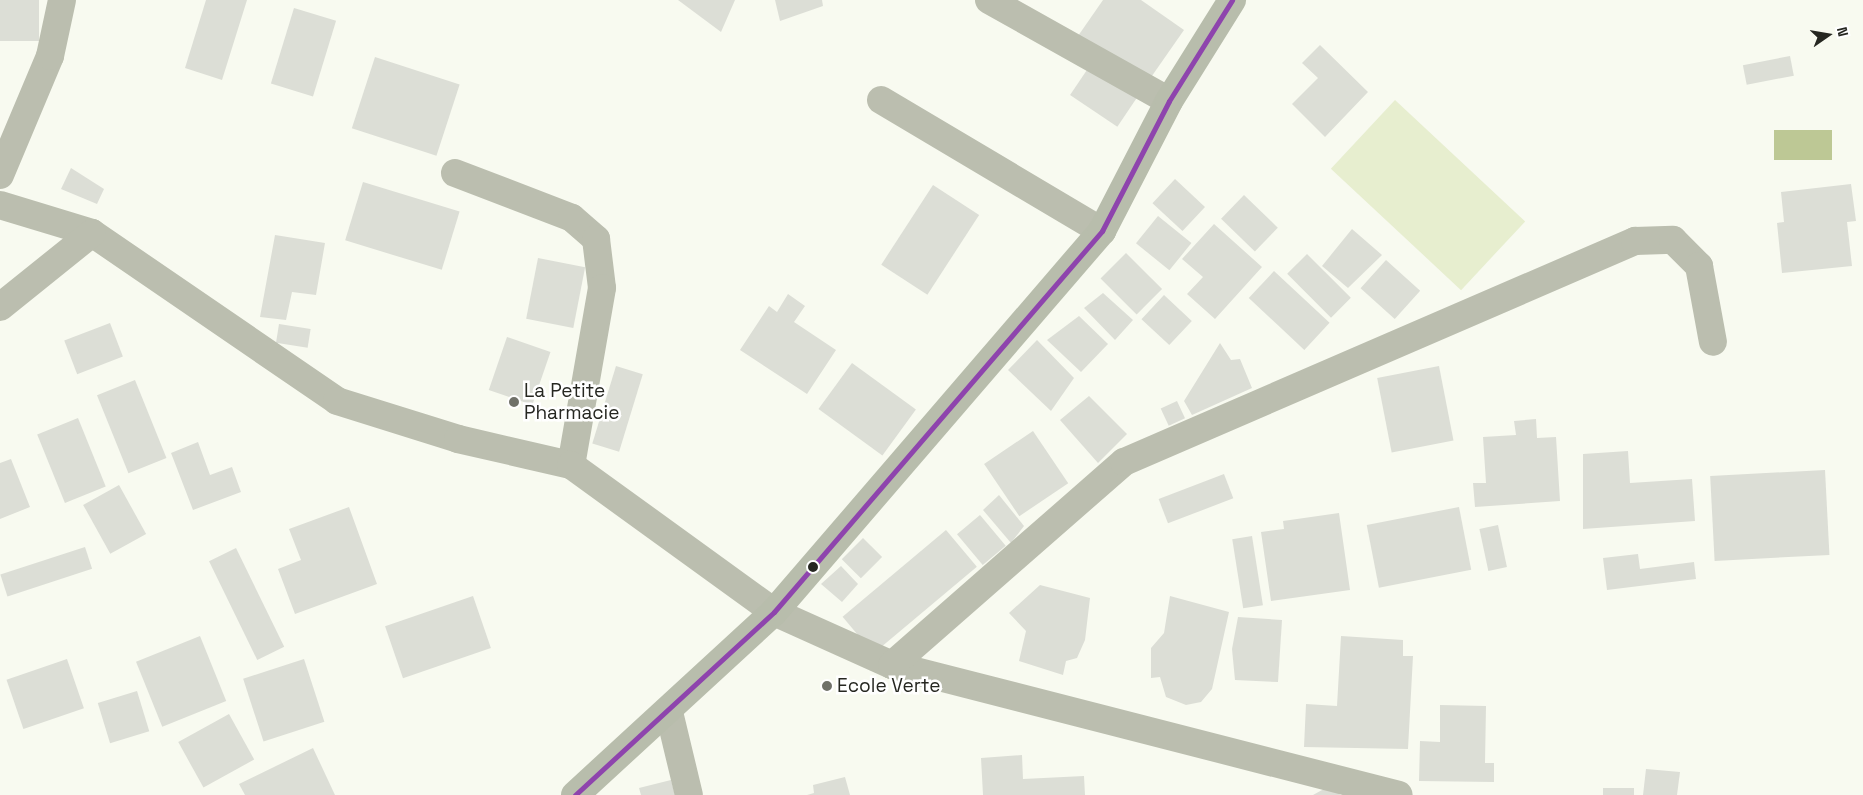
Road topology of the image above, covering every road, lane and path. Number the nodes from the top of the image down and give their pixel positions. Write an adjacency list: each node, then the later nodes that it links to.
1 (62, 0): 7 (street)
2 (988, 0): 5 (street)
3 (1232, 0): 5 (street)
4 (881, 100): 9 (street)
5 (1169, 101): 9 (street)
6 (455, 173): 13 (street)
7 (0, 175)
8 (0, 205): 10 (street)
9 (1102, 232): 14 (street)
10 (92, 233): 11 (street); 13 (street)
11 (0, 307)
12 (1713, 342): 15 (street)
13 (571, 465): 14 (street)
14 (774, 612): 15 (street); 16 (street)
15 (892, 665): 17 (street)
16 (669, 712): 18 (street); 19 (street)
17 (1347, 786): 20 (street)
18 (575, 795)
19 (689, 795)
20 (1399, 795)

